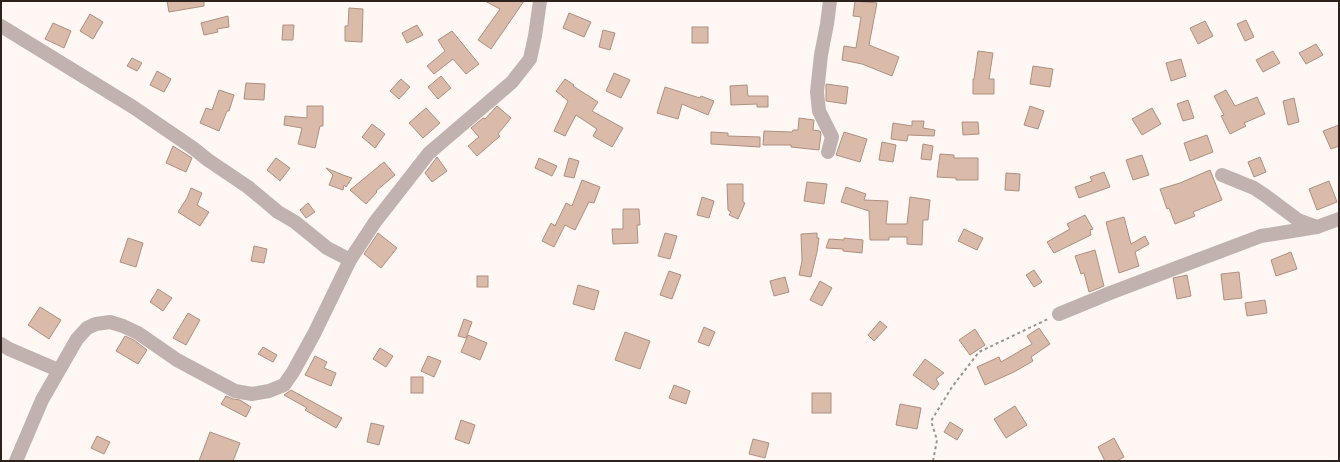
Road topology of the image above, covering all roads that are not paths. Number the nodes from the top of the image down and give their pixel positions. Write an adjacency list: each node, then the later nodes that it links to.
1 (540, 1): 8 (street)
2 (830, 1): 4 (street)
3 (1, 26): 8 (street)
4 (828, 152)
5 (1222, 175): 7 (street)
6 (1339, 219): 7 (street)
7 (1317, 227): 9 (street)
8 (350, 260): 11 (street)
9 (1059, 314)
10 (1, 344): 11 (street)
11 (58, 370): 12 (street)
12 (16, 461)

